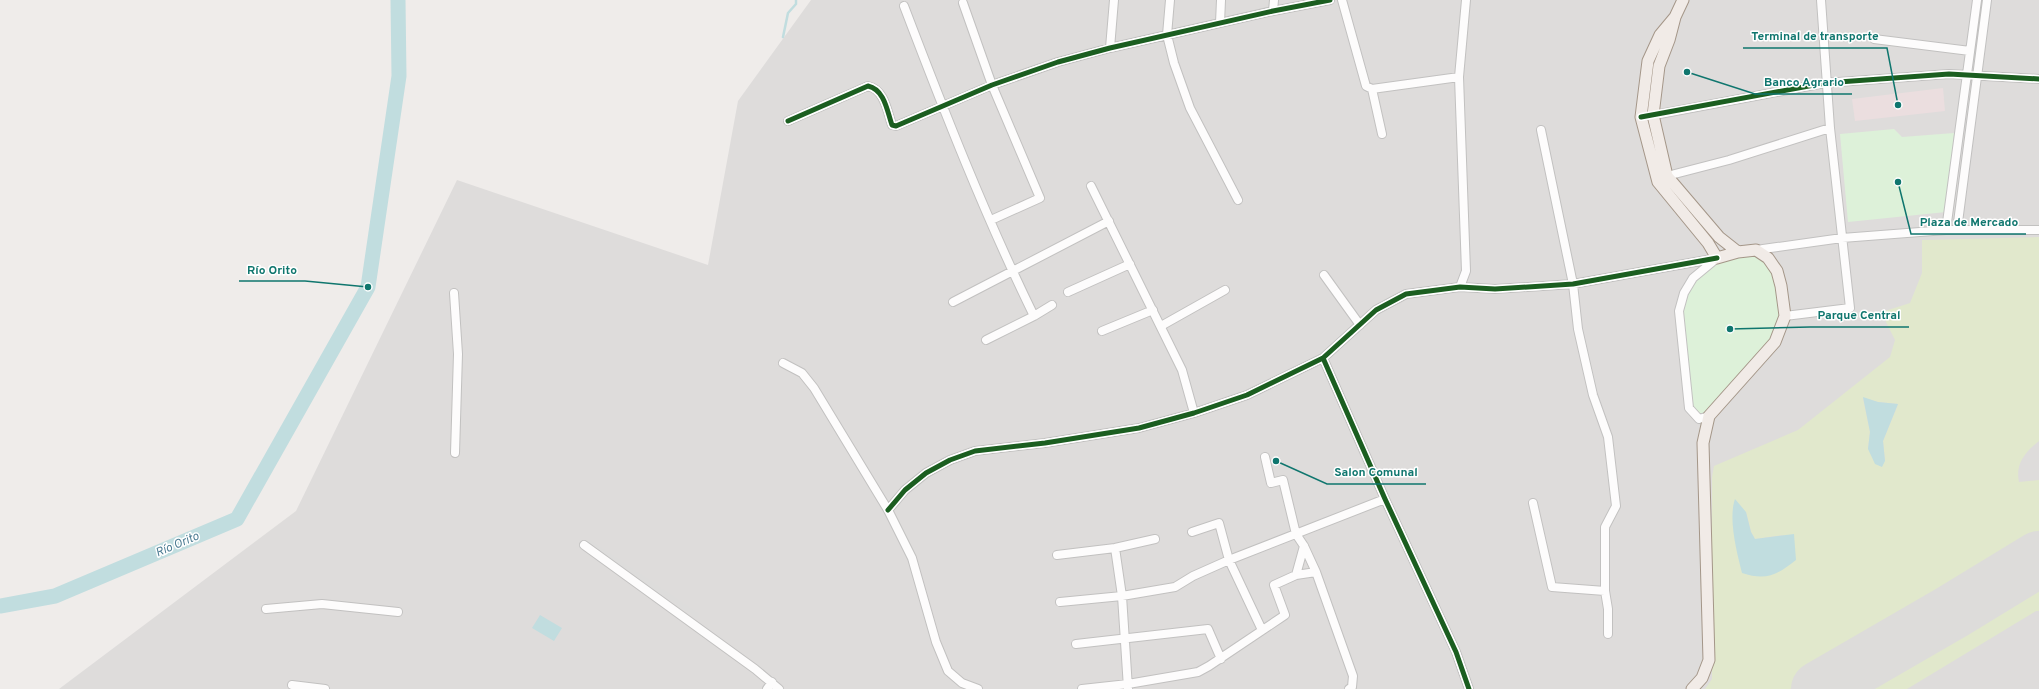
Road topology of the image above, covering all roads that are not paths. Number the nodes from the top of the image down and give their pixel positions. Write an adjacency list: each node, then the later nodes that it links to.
1 (1114, 0): 19 (street)
2 (1170, 0): 17 (street)
3 (1221, 0): 16 (street)
4 (1274, 0): 14 (street)
5 (1330, 0): 14 (street)
6 (1342, 0): 26 (street)
7 (1466, 0): 22 (street)
8 (1683, 0): 15 (main road)
9 (1821, 0): 24 (street)
10 (1977, 0): 20 (street)
11 (1987, 0): 21 (street)
12 (963, 3): 25 (street)
13 (904, 6): 27 (street)
14 (1273, 11): 16 (street)
15 (1675, 17): 28 (main road); 29 (main road)
16 (1220, 23): 17 (street)
17 (1167, 35): 19 (street); 36 (street)
18 (1874, 39): 20 (street)
19 (1110, 48): 25 (street)
20 (1970, 51): 21 (street)
21 (1972, 75): 23 (street); 24 (street); 39 (street); 40 (street)
22 (1459, 77): 26 (street); 50 (street)
23 (2039, 79)
24 (1825, 83): 28 (street); 31 (street)
25 (992, 85): 27 (street); 37 (street)
26 (1372, 89): 33 (street)
27 (942, 106): 30 (street); 37 (street)
28 (1653, 115): 29 (street); 34 (main road)
29 (1642, 116): 45 (main road)
30 (788, 121)
31 (1830, 128): 34 (street); 42 (street)
32 (1541, 130): 49 (street)
33 (1382, 134)
34 (1667, 176): 44 (main road)
35 (1091, 186): 38 (street)
36 (1238, 200)
37 (990, 220): 47 (street)
38 (1109, 221): 46 (street); 47 (street)
39 (1946, 230): 40 (street); 42 (street)
40 (1957, 230): 41 (street)
41 (2039, 230)
42 (1842, 238): 43 (street); 58 (street)
43 (1756, 250): 44 (main road); 58 (main road)
44 (1738, 252): 45 (main road)
45 (1717, 258): 49 (street); 66 (street)
46 (1130, 264): 52 (street); 56 (street)
47 (1012, 272): 54 (street); 57 (street)
48 (1324, 275): 59 (street)
49 (1573, 284): 50 (street); 82 (street)
50 (1460, 287): 59 (street)
51 (1225, 290): 60 (street)
52 (1068, 292)
53 (454, 293): 67 (street)
54 (953, 302)
55 (1052, 305): 57 (street)
56 (1153, 310): 60 (street); 61 (street)
57 (1034, 316): 62 (street)
58 (1785, 316): 66 (main road)
59 (1360, 324): 63 (street)
60 (1160, 326): 65 (street)
61 (1102, 331)
62 (986, 340)
63 (1323, 358): 65 (street); 69 (street)
64 (783, 363): 71 (street)
65 (1194, 413): 71 (street)
66 (1709, 416): 101 (main road)
67 (455, 453)
68 (1265, 457): 73 (street)
69 (1385, 499): 73 (street); 100 (street)
70 (1533, 503): 82 (street)
71 (888, 510): 97 (street)
72 (1192, 532): 79 (street)
73 (1296, 534): 76 (street); 79 (street)
74 (1155, 539): 77 (street)
75 (584, 545): 93 (street)
76 (1304, 546): 80 (street); 81 (street)
77 (1115, 548): 78 (street); 83 (street)
78 (1057, 555)
79 (1229, 560): 83 (street); 87 (street)
80 (1316, 572): 81 (street); 99 (street)
81 (1296, 575): 87 (street)
82 (1605, 591): 88 (street)
83 (1122, 596): 84 (street); 89 (street)
84 (1060, 602)
85 (266, 609): 86 (street)
86 (398, 612)
87 (1262, 630): 91 (street)
88 (1608, 634)
89 (1125, 640): 90 (street); 91 (street); 94 (street)
90 (1076, 644)
91 (1221, 659): 94 (street)
92 (292, 685): 95 (street)
93 (769, 686): 96 (street)
94 (1128, 687): 98 (street)
95 (325, 689)
96 (779, 689)
97 (978, 689)
98 (1082, 689)
99 (1349, 689)
100 (1469, 689)
101 (1692, 689)

